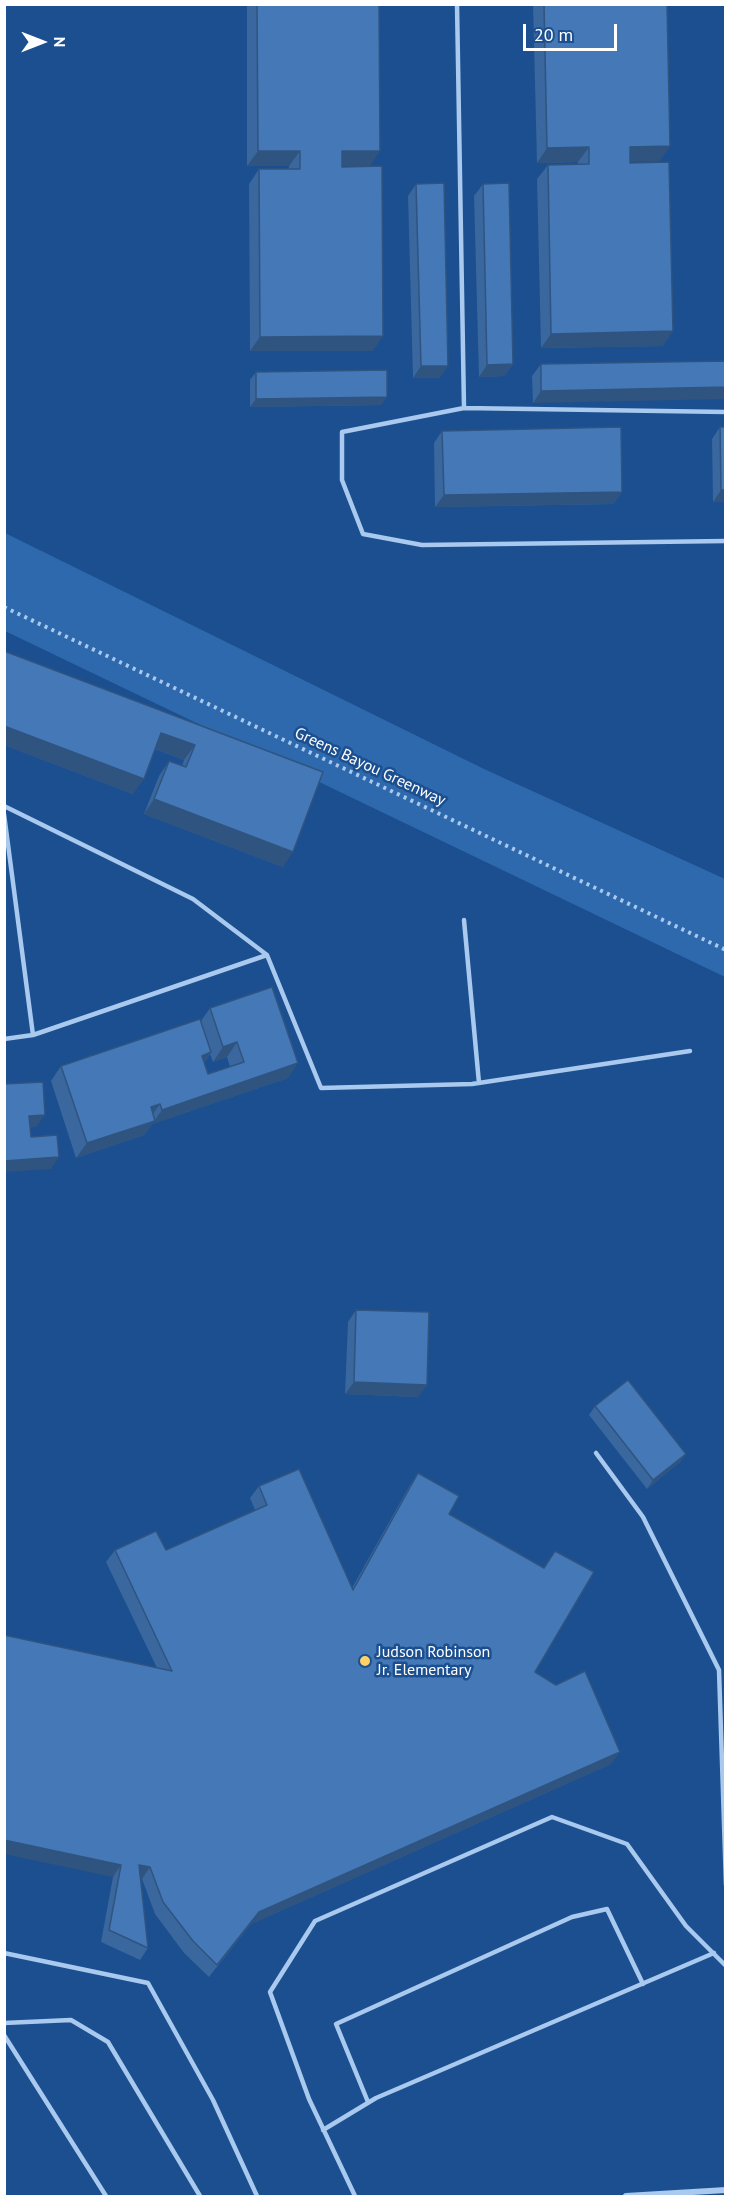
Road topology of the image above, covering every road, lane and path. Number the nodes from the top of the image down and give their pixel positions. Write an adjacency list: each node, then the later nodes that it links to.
1 (457, 4): 2 (lane)
2 (465, 408): 3 (lane); 4 (lane)
3 (726, 412)
4 (726, 541)
5 (4, 607): 9 (path, Greens Bayou Greenway)
6 (4, 806): 10 (lane)
7 (4, 814): 11 (lane)
8 (464, 920): 14 (lane)
9 (726, 950)
10 (267, 955): 11 (lane); 14 (lane)
11 (33, 1035): 12 (lane)
12 (4, 1039)
13 (690, 1051): 14 (lane)
14 (479, 1083)
15 (596, 1453): 16 (lane)
16 (726, 1885)
17 (4, 1953): 28 (lane)
18 (714, 1953): 19 (lane); 20 (lane); 24 (lane)
19 (726, 1966)
20 (643, 1984): 23 (lane); 23 (lane)
21 (4, 2023): 27 (lane)
22 (4, 2035): 26 (lane)
23 (369, 2102): 24 (lane)
24 (323, 2130): 29 (lane)
25 (726, 2190): 30 (street)
26 (106, 2196)
27 (200, 2196)
28 (255, 2196)
29 (355, 2196)
30 (626, 2196)

